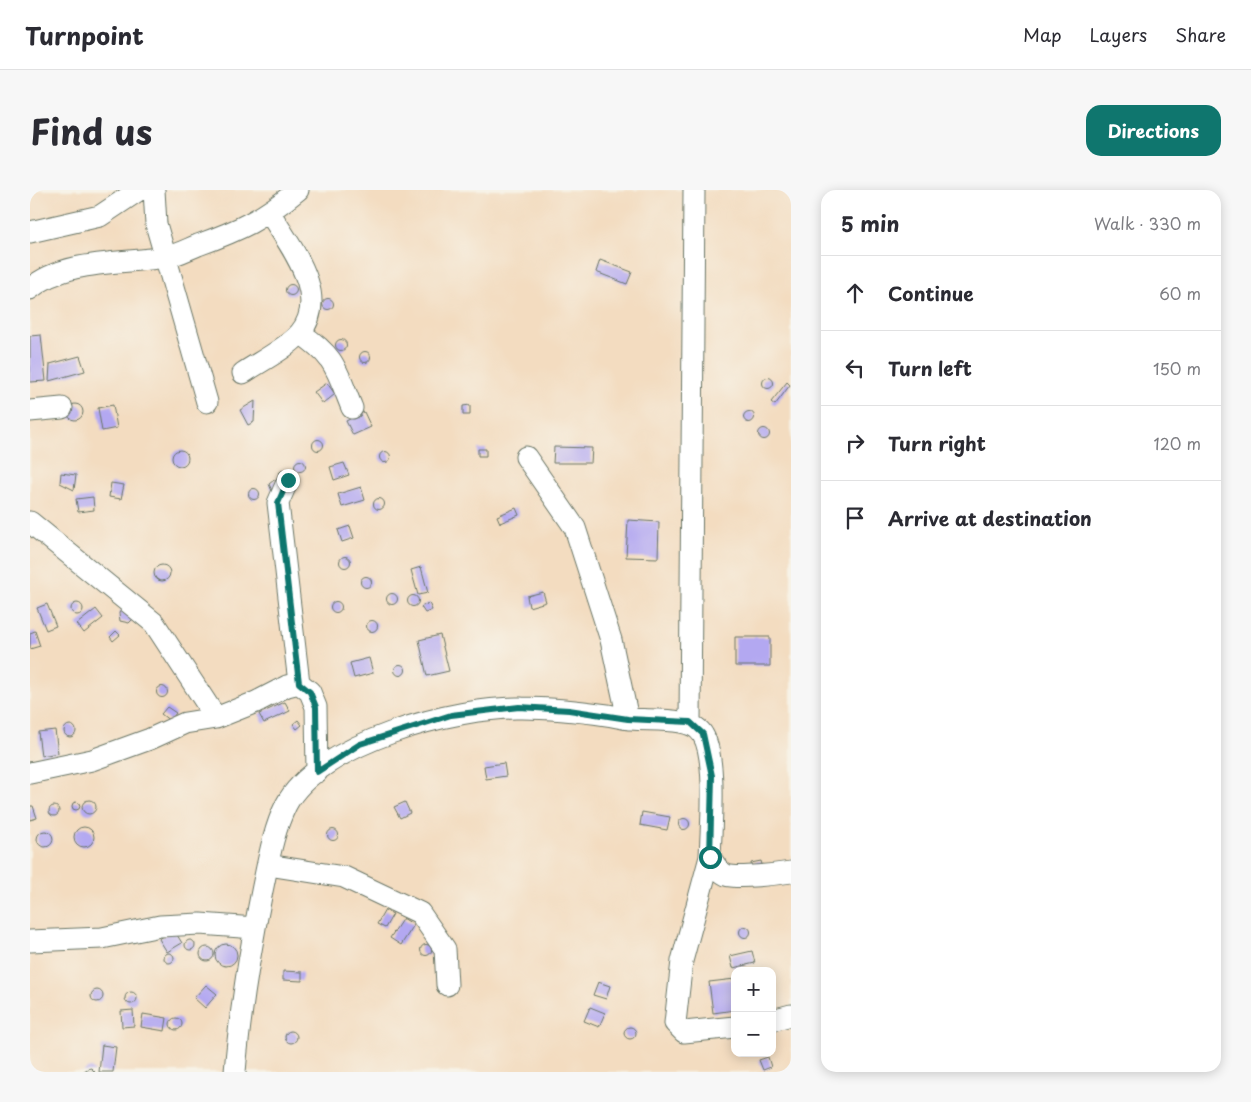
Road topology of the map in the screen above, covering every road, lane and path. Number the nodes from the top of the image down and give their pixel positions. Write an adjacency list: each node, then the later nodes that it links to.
1 (139, 190): 6 (street)
2 (154, 190): 7 (street)
3 (298, 190): 5 (street)
4 (694, 190): 21 (street)
5 (270, 213): 7 (street); 9 (street)
6 (30, 232)
7 (167, 257): 8 (street); 11 (street)
8 (30, 289)
9 (300, 333): 10 (street); 13 (street)
10 (243, 373)
11 (207, 402)
12 (62, 408): 14 (street)
13 (352, 408)
14 (30, 411)
15 (526, 457): 20 (street)
16 (288, 480): 18 (street)
17 (30, 522): 19 (street)
18 (299, 683): 19 (street); 22 (street)
19 (216, 718): 23 (street)
20 (628, 719): 21 (street); 22 (street)
21 (690, 722): 24 (street)
22 (317, 772): 25 (street)
23 (30, 773)
24 (710, 857): 26 (street); 32 (street)
25 (268, 865): 27 (street); 29 (street)
26 (791, 872)
27 (255, 928): 28 (street); 33 (street)
28 (30, 940)
29 (448, 985)
30 (791, 1015): 31 (street)
31 (776, 1019)
32 (731, 1027)
33 (235, 1072)

